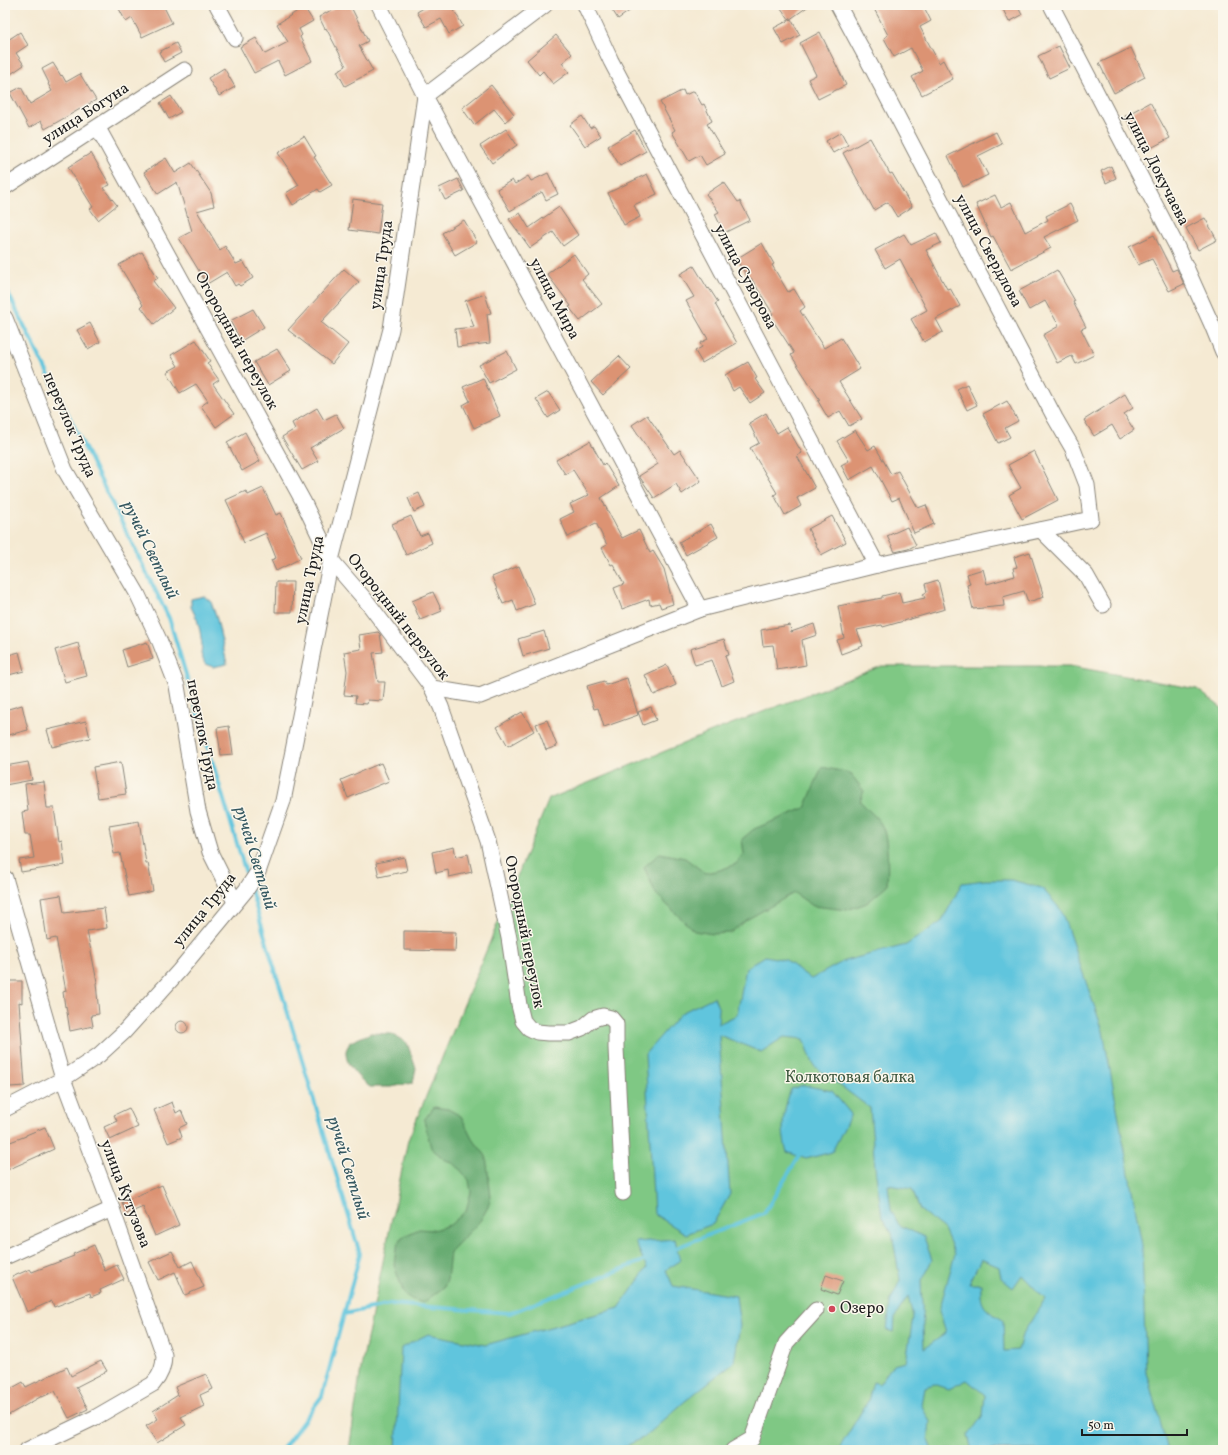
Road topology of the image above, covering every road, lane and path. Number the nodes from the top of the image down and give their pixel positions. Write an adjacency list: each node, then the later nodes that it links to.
1 (217, 5): 7 (street)
2 (379, 5): 9 (street, улица Мира)
3 (545, 5): 9 (street)
4 (585, 5): 16 (street, улица Суворова)
5 (838, 5): 14 (street, улица Свердлова)
6 (1051, 5): 13 (street, улица Докучаева)
7 (235, 38)
8 (186, 70): 10 (street, улица Богуна)
9 (425, 96): 15 (street, улица Труда); 18 (street, улица Мира)
10 (98, 128): 11 (street, улица Богуна); 15 (street, Огородный переулок)
11 (5, 187)
12 (5, 318): 21 (street, переулок Труда)
13 (1223, 352)
14 (1041, 530): 16 (street); 17 (street)
15 (332, 560): 19 (street, Огородный переулок); 21 (street, улица Труда)
16 (877, 565): 18 (street)
17 (1103, 605)
18 (700, 609): 19 (street)
19 (432, 688): 24 (street, Огородный переулок)
20 (5, 878): 22 (street, улица Кутузова)
21 (235, 902): 22 (street, улица Труда)
22 (62, 1079): 23 (street, улица Труда); 25 (street, улица Кутузова)
23 (5, 1109)
24 (623, 1193)
25 (112, 1209): 26 (street); 28 (street, улица Кутузова)
26 (5, 1257)
27 (816, 1310): 29 (street)
28 (27, 1450)
29 (733, 1450)

